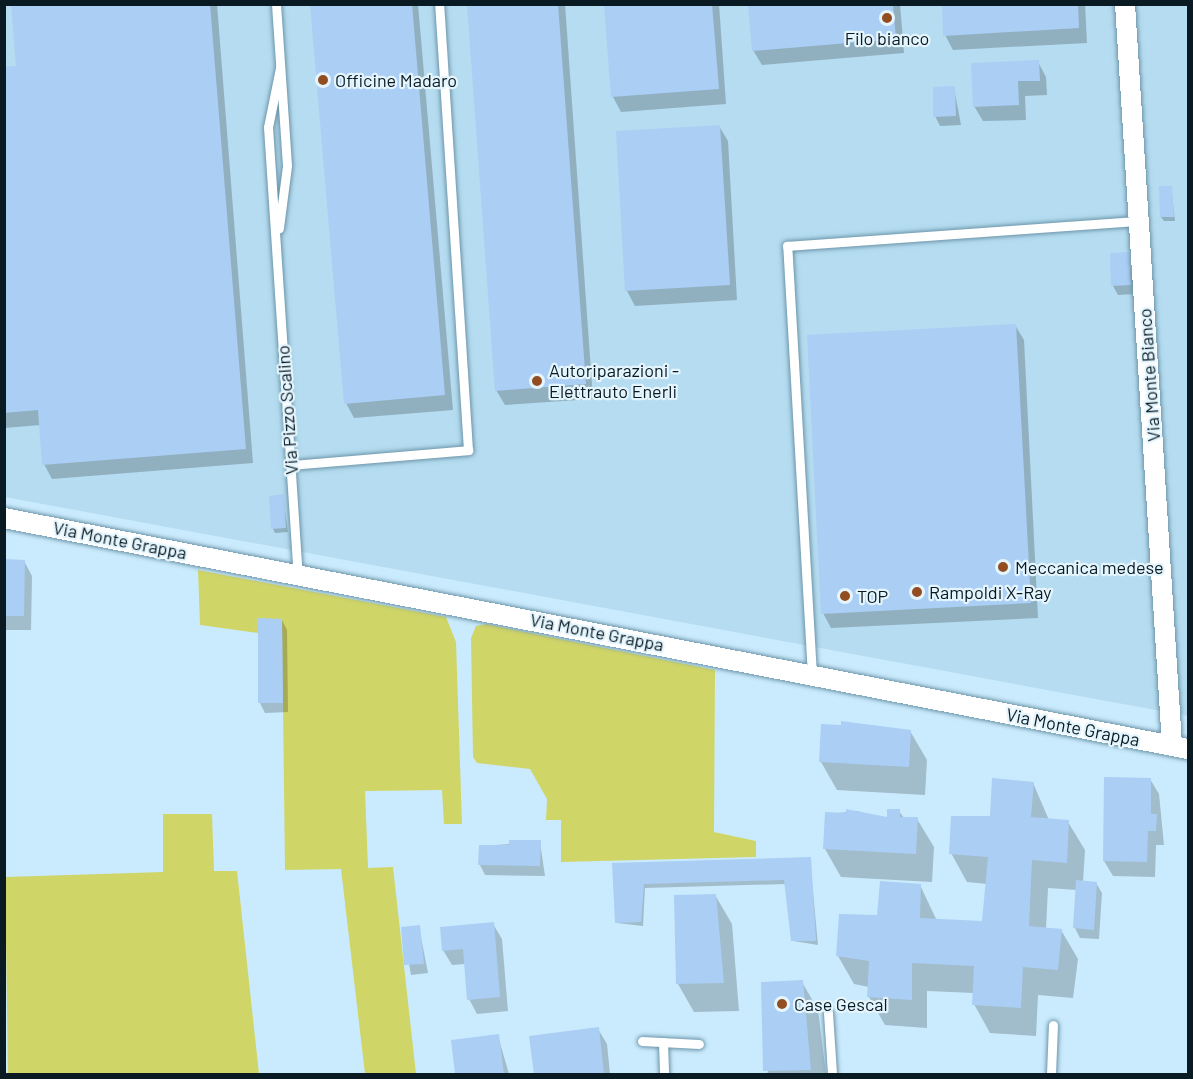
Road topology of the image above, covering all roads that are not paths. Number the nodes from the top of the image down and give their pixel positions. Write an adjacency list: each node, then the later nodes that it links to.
1 (276, 4): 4 (lane, Via Pizzo Scalino)
2 (439, 4): 7 (lane)
3 (1125, 4): 5 (street, Via Monte Bianco)
4 (280, 68): 6 (lane, Via Pizzo Scalino); 6 (lane, Via Pizzo Scalino)
5 (1139, 221): 10 (lane); 11 (street, Via Monte Bianco)
6 (276, 245): 7 (lane, Via Pizzo Scalino)
7 (291, 465): 9 (lane, Via Pizzo Scalino)
8 (4, 518): 9 (street, Via Monte Grappa)
9 (297, 574): 10 (street, Via Monte Grappa)
10 (812, 675): 11 (street, Via Monte Grappa)
11 (1180, 747)
12 (828, 1013): 18 (lane)
13 (1053, 1025): 19 (lane)
14 (642, 1041): 15 (lane)
15 (663, 1042): 16 (lane); 17 (lane)
16 (699, 1044)
17 (664, 1074)
18 (832, 1074)
19 (1051, 1074)

